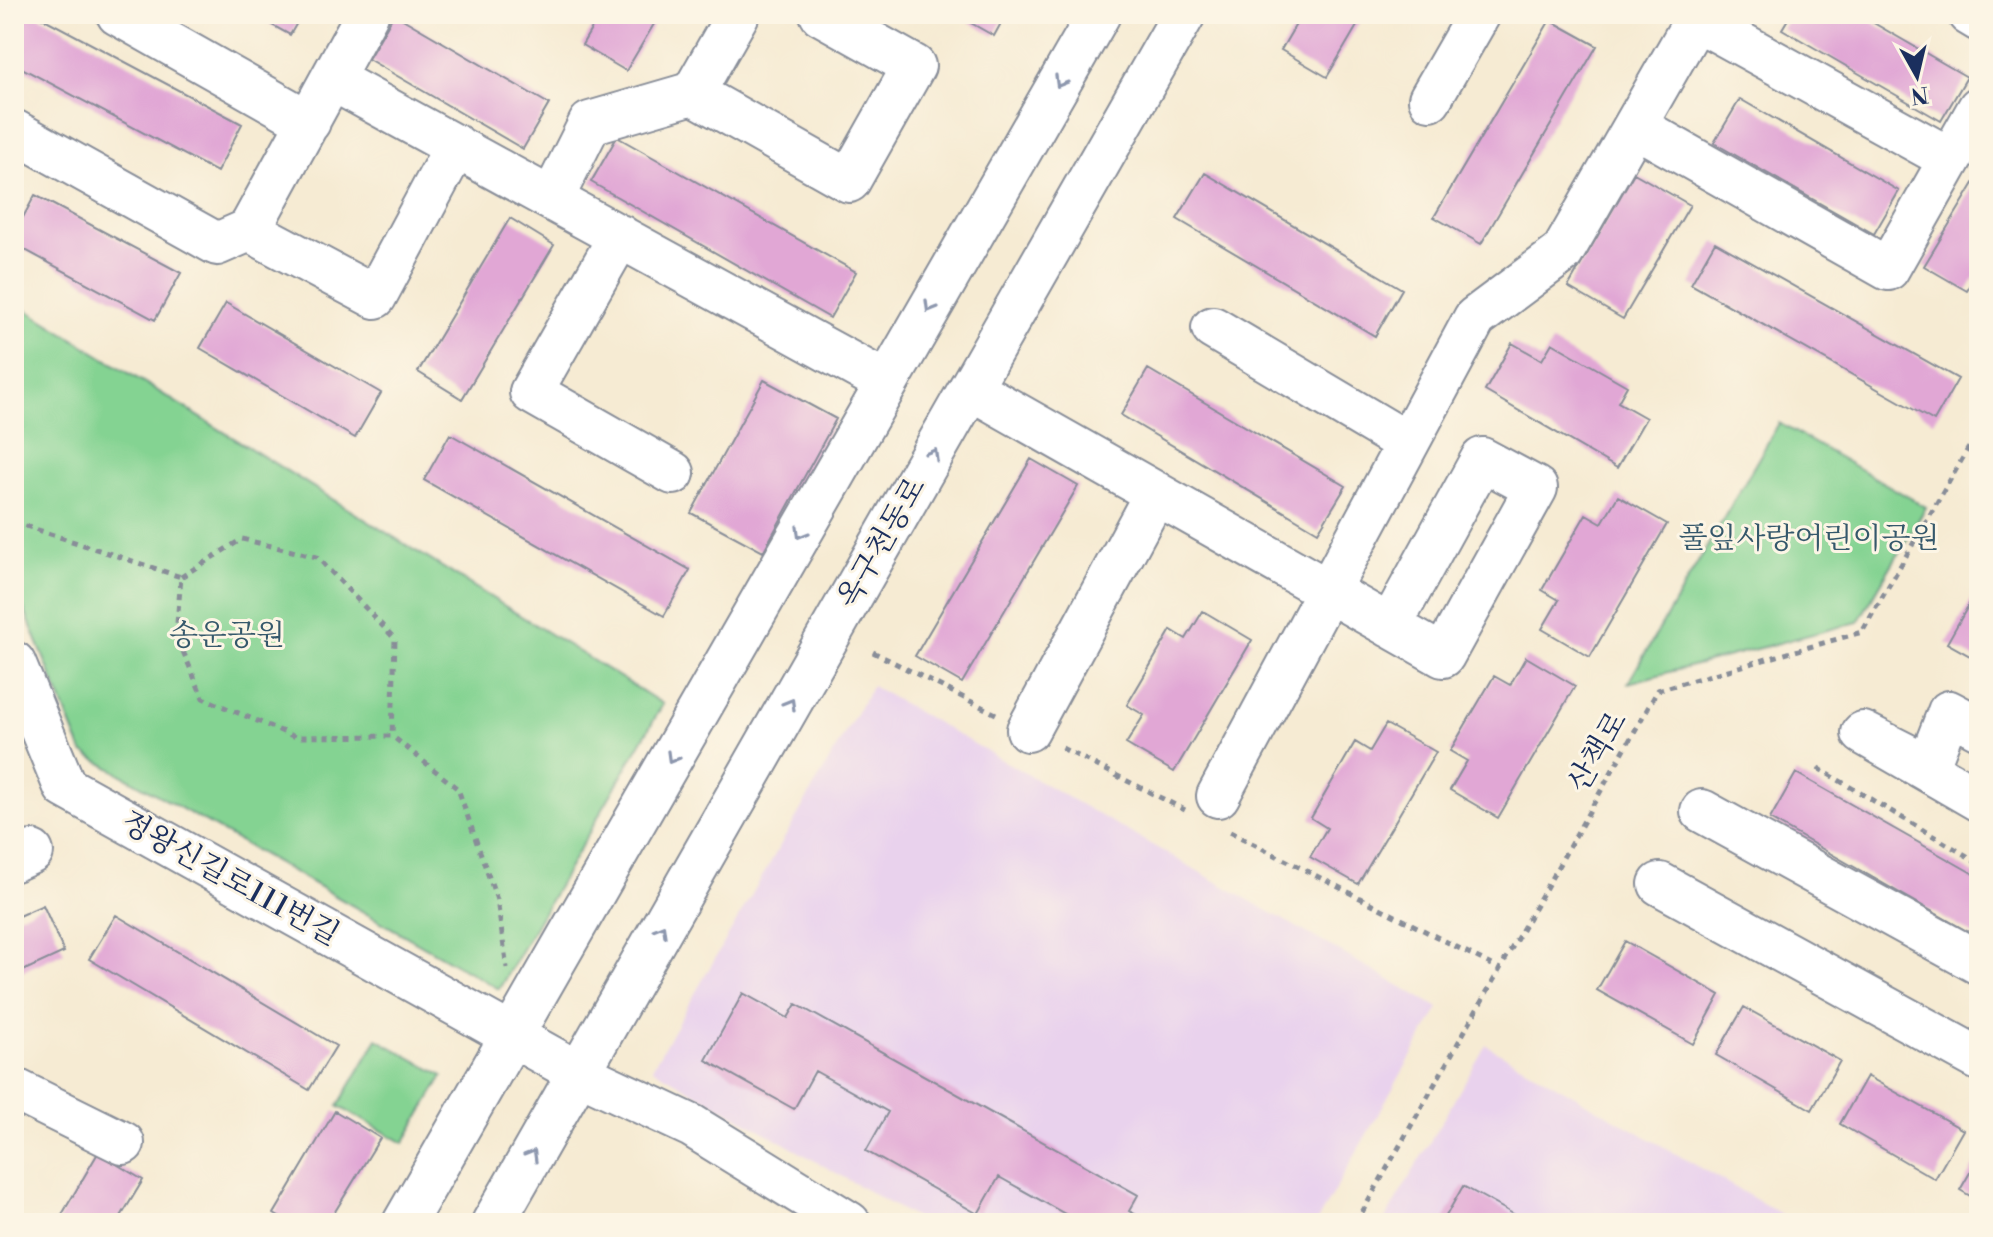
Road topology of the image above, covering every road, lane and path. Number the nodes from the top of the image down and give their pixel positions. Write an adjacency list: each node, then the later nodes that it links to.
1 (118, 14): 15 (street)
2 (367, 14): 11 (street)
3 (738, 14): 12 (street)
4 (821, 14): 12 (street)
5 (1099, 14): 24 (street, one-way to 24)
6 (1184, 14): 25 (street, 옥구천동로)
7 (1479, 14): 13 (street)
8 (1969, 14): 10 (street)
9 (1698, 16): 16 (street); 19 (street)
10 (1979, 20)
11 (332, 79): 15 (street); 18 (street)
12 (693, 93): 20 (street)
13 (1430, 99)
14 (1979, 108): 19 (street)
15 (309, 122): 21 (street)
16 (1635, 126): 19 (street); 27 (street)
17 (14, 131): 21 (street)
18 (456, 146): 20 (street); 21 (street)
19 (1950, 159)
20 (552, 199): 22 (street)
21 (249, 230)
22 (620, 236): 24 (street); 28 (street)
23 (1213, 328): 27 (street)
24 (887, 383): 45 (street, one-way to 45)
25 (970, 388): 29 (street); 47 (street, 옥구천동로, one-way to 25)
26 (1979, 430): 53 (path, 산책로)
27 (1407, 443): 32 (street)
28 (673, 473)
29 (1156, 493): 32 (street); 36 (street)
30 (14, 522): 31 (path)
31 (181, 577): 37 (path); 37 (path)
32 (1328, 591): 33 (street); 39 (street)
33 (1390, 626)
34 (14, 663): 45 (street, 정왕신길로111번길)
35 (1979, 728): 40 (street)
36 (1028, 730)
37 (392, 736): 45 (path)
38 (1818, 768): 42 (path)
39 (1218, 796)
40 (1979, 800)
41 (1702, 811): 44 (street)
42 (1979, 863)
43 (1660, 884): 46 (street)
44 (1979, 963)
45 (520, 1022): 47 (street); 50 (street)
46 (1979, 1059)
47 (579, 1073): 51 (street, 옥구천동로, one-way to 47); 52 (street)
48 (18, 1101): 49 (street)
49 (123, 1143)
50 (404, 1223)
51 (493, 1223)
52 (849, 1223)
53 (1356, 1223)

